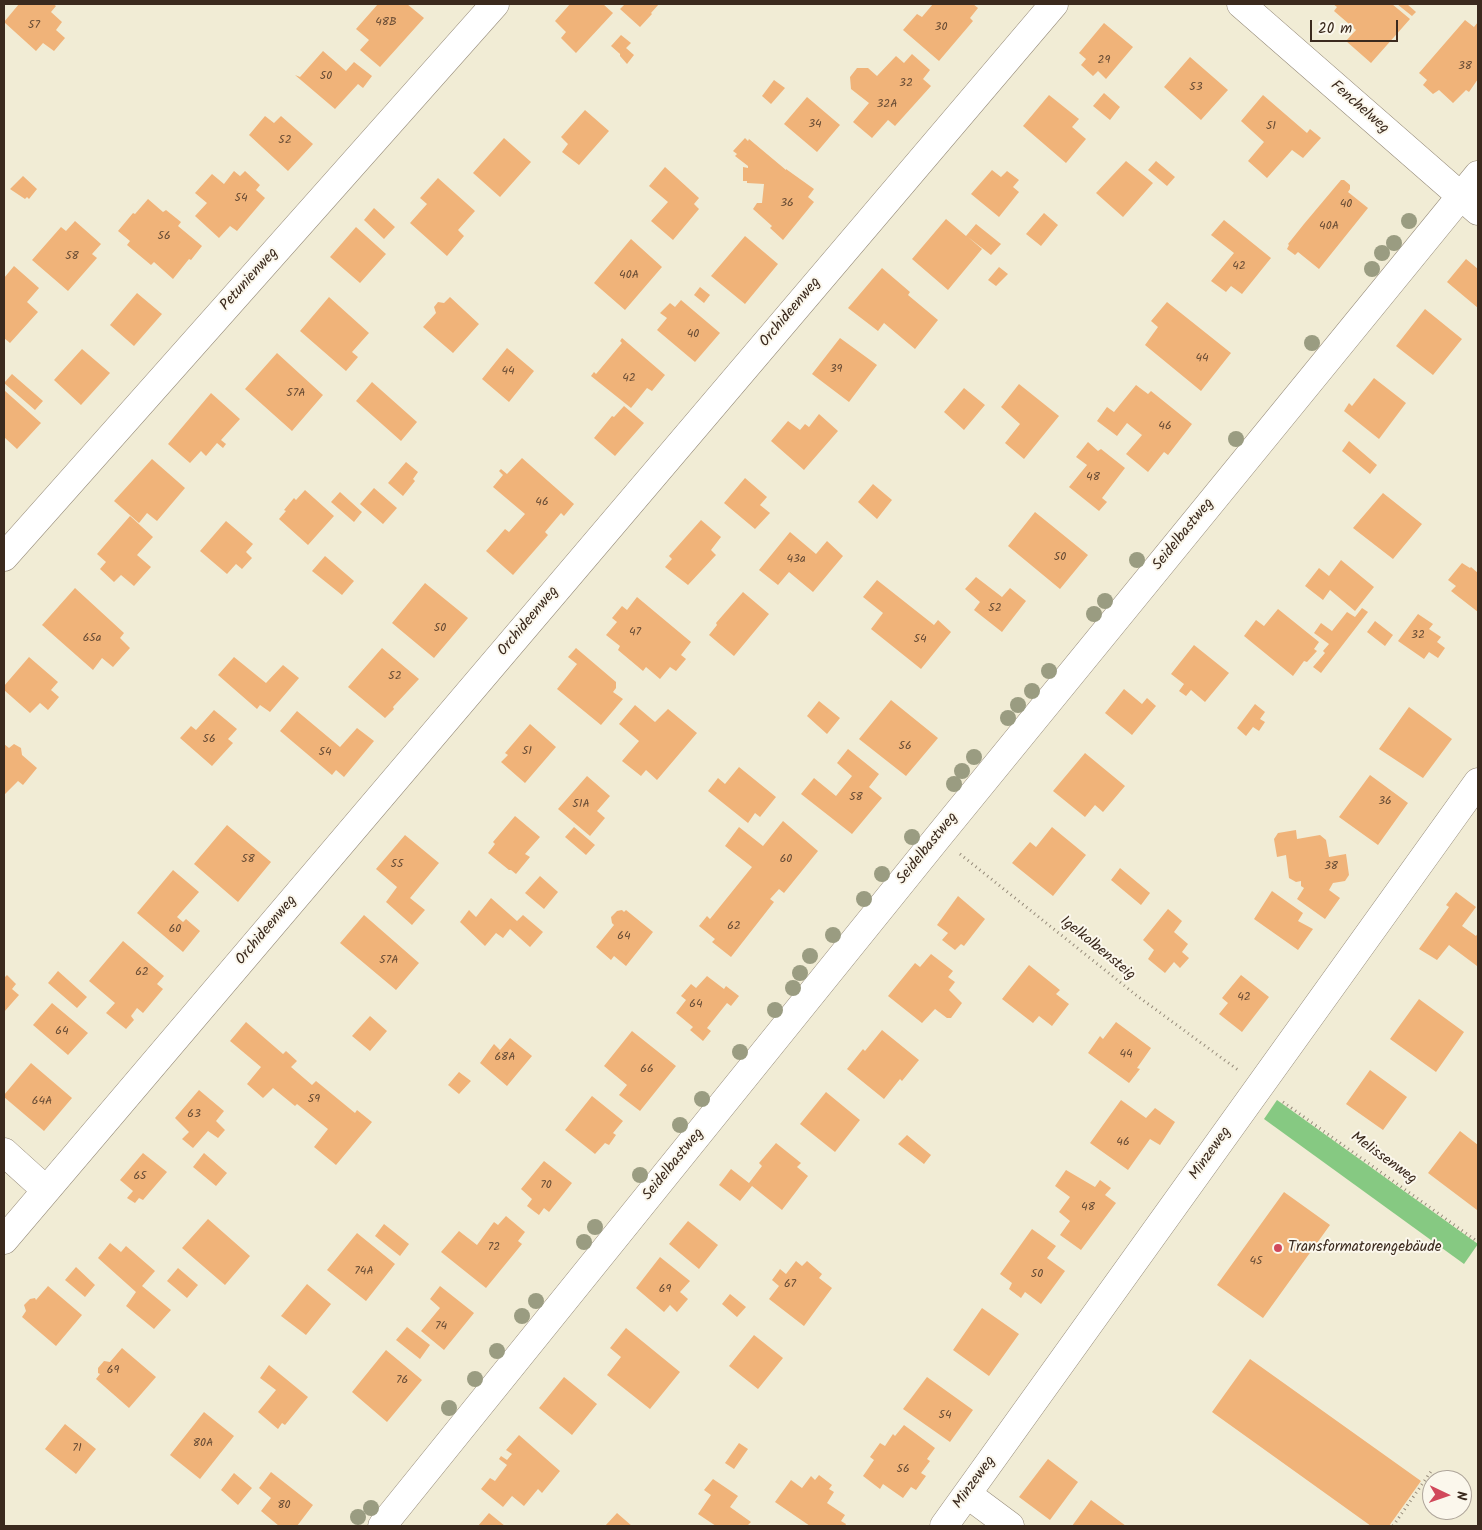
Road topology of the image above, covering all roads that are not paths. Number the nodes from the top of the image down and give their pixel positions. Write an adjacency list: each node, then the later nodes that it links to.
1 (496, 4): 6 (street, Petunienweg)
2 (1054, 4): 9 (street, Orchideenweg)
3 (1241, 4): 5 (street, Fenchelweg)
4 (1478, 176): 5 (street, Seidelbastweg)
5 (1469, 203): 12 (street, Seidelbastweg)
6 (4, 557)
7 (1478, 782): 11 (street, Minzeweg)
8 (4, 1152): 9 (street)
9 (46, 1190): 10 (street, Orchideenweg)
10 (4, 1240)
11 (967, 1494): 13 (street, Minzeweg); 14 (street)
12 (382, 1526)
13 (944, 1526)
14 (1010, 1526)

